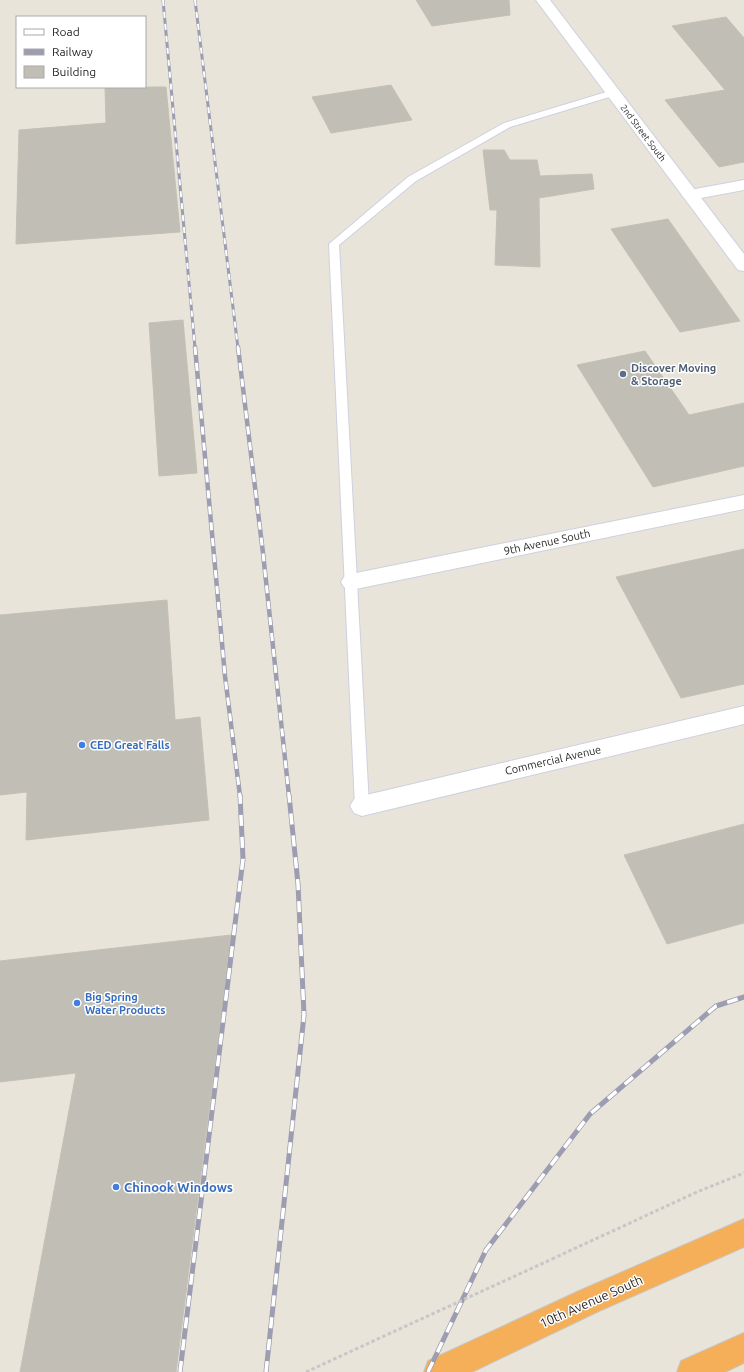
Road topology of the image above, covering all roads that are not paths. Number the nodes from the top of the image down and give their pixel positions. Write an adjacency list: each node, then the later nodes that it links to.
1 (543, 0): 2 (street); 3 (street, 2nd Street South)
2 (546, 0)
3 (613, 93): 5 (street, 2nd Street South); 8 (lane)
4 (744, 185): 5 (street)
5 (690, 195): 6 (street, 2nd Street South)
6 (744, 266)
7 (744, 502): 8 (street, 9th Avenue South)
8 (351, 582): 10 (lane)
9 (744, 715): 10 (street, Commercial Avenue)
10 (362, 806)
11 (744, 1233): 13 (highway, 10th Avenue South)
12 (744, 1348): 14 (highway)
13 (439, 1372)
14 (692, 1372)

